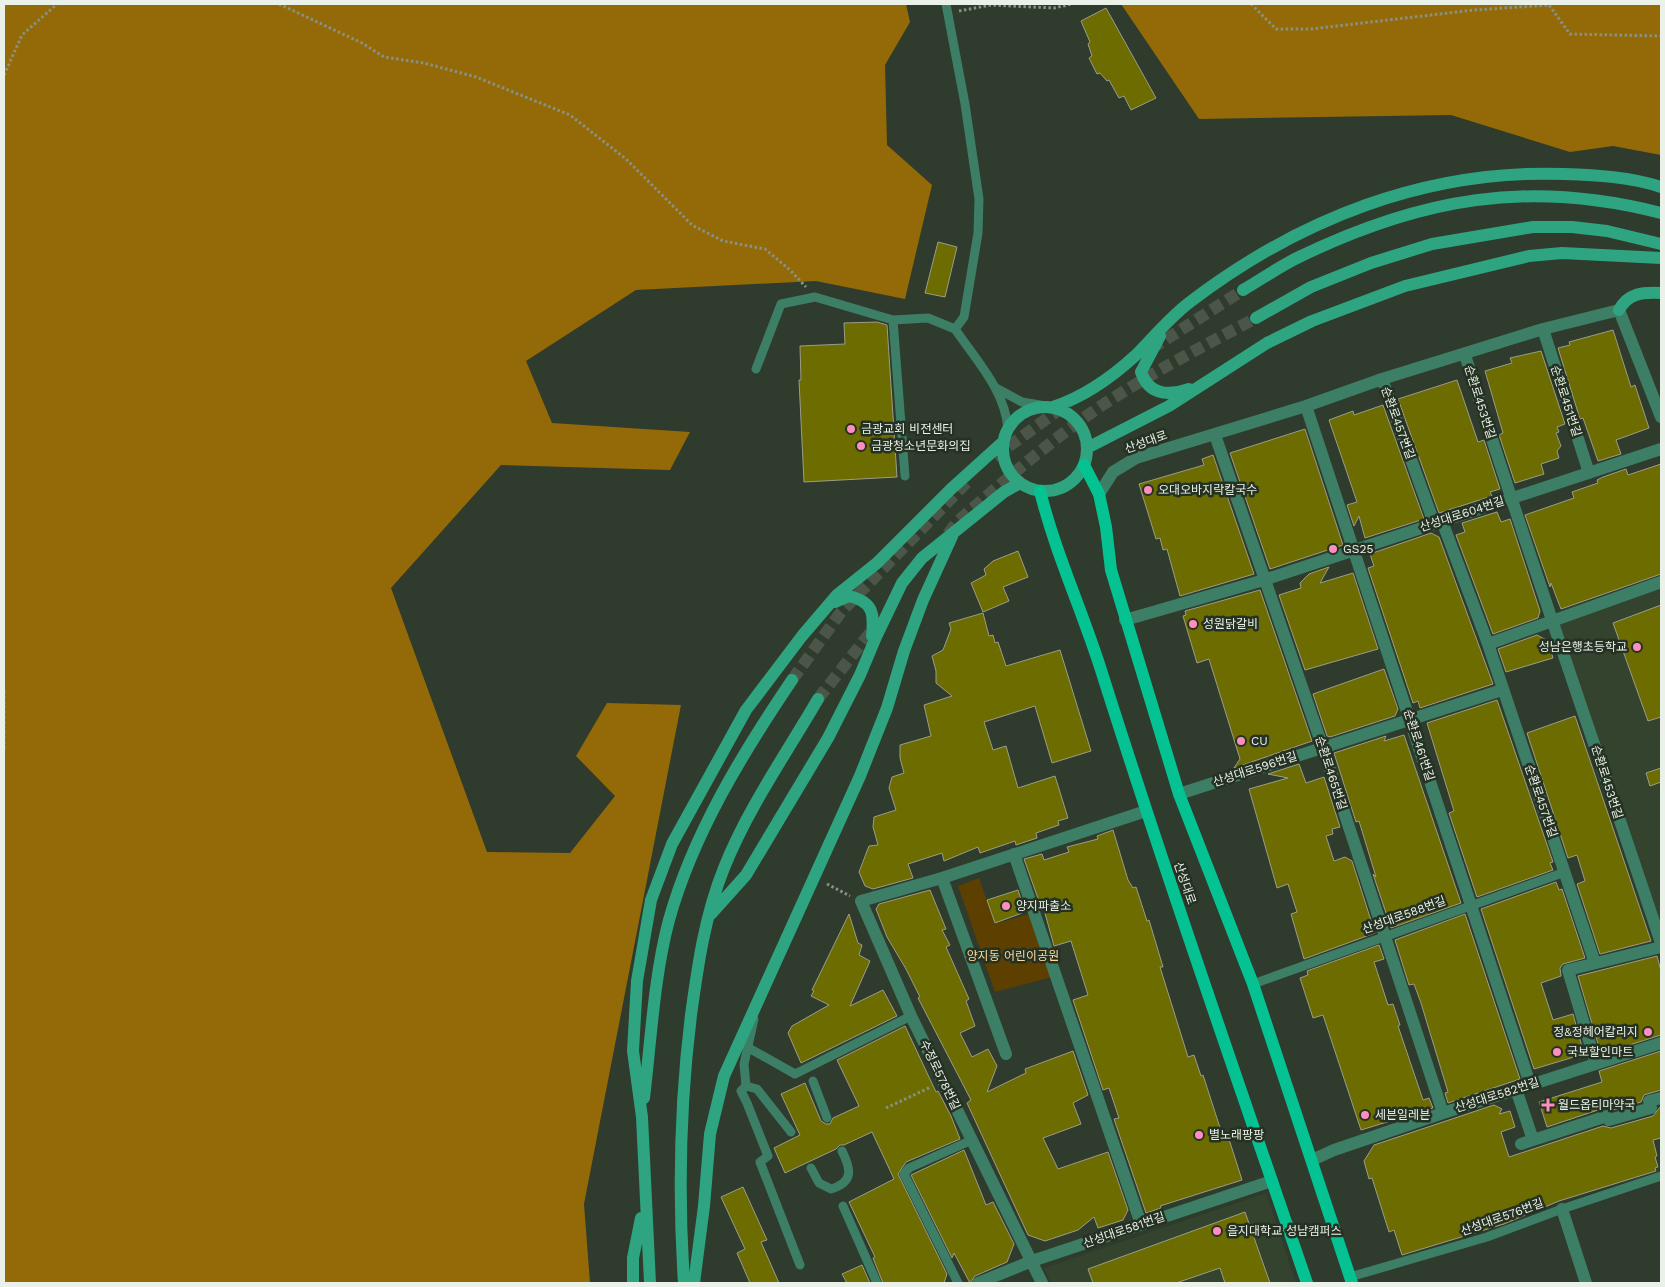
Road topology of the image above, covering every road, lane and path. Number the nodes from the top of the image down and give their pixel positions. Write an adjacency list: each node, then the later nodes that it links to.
1 (57, 4): 8 (path)
2 (279, 4): 15 (path)
3 (946, 4): 6 (lane)
4 (1072, 4): 6 (path)
5 (1250, 4): 7 (path)
6 (949, 13): 20 (lane)
7 (1661, 36)
8 (4, 75)
9 (1661, 187): 17 (main road)
10 (1661, 213): 13 (main road)
11 (1661, 244): 18 (main road)
12 (1661, 258): 25 (main road)
13 (1243, 290)
14 (1661, 293): 16 (main road)
15 (815, 297): 19 (lane); 23 (lane)
16 (1619, 310): 21 (street, 산성대로); 29 (street)
17 (1171, 317): 25 (main road); 28 (main road)
18 (1256, 318)
19 (893, 320): 20 (lane); 37 (lane)
20 (955, 329): 26 (lane)
21 (1543, 329): 22 (street, 산성대로); 36 (street, 순환로451번길)
22 (1465, 355): 24 (street, 산성대로); 41 (street, 순환로453번길)
23 (756, 369)
24 (1382, 379): 27 (street, 산성대로); 42 (street, 순환로457번길)
25 (1196, 386): 33 (main road)
26 (996, 388): 28 (lane); 30 (lane)
27 (1306, 406): 31 (street, 산성대로); 44 (street, 순환로461번길)
28 (1050, 407): 30 (main road); 33 (main road)
29 (1661, 417)
30 (1008, 429): 32 (main road)
31 (1215, 435): 40 (street, 산성대로); 45 (street, 순환로465번길)
32 (1003, 442): 38 (main road); 47 (main road)
33 (1088, 448): 35 (main road)
34 (1661, 450): 36 (street, 산성대로604번길)
35 (1084, 465): 39 (main road); 40 (main road, 산성대로)
36 (1589, 473): 41 (street, 산성대로604번길)
37 (905, 476)
38 (1020, 483): 39 (main road); 43 (main road)
39 (1040, 491): 60 (main road, 산성대로)
40 (1099, 494): 48 (main road, 산성대로)
41 (1510, 499): 42 (street, 산성대로604번길); 49 (street, 순환로453번길)
42 (1438, 522): 44 (street, 산성대로604번길); 50 (street, 순환로457번길)
43 (954, 532): 51 (main road); 72 (main road)
44 (1354, 550): 45 (street, 산성대로604번길); 56 (street, 순환로461번길)
45 (1264, 580): 48 (street, 산성대로604번길); 57 (street, 순환로465번길)
46 (1661, 582): 49 (street)
47 (827, 606): 51 (main road); 86 (main road)
48 (1125, 620): 59 (main road, 산성대로)
49 (1554, 620): 50 (street); 69 (street, 순환로453번길)
50 (1488, 644): 53 (street, 순환로457번길)
51 (872, 646): 67 (main road)
52 (792, 680): 86 (main road)
53 (1502, 690): 56 (street, 산성대로596번길); 62 (street, 순환로457번길)
54 (4, 692): 58 (path)
55 (818, 699): 67 (main road)
56 (1410, 718): 57 (street, 산성대로596번길); 66 (street, 순환로461번길)
57 (1323, 748): 59 (street, 산성대로596번길); 68 (street, 순환로465번길)
58 (4, 751)
59 (1178, 794): 71 (main road, 산성대로)
60 (1146, 810): 61 (street); 94 (main road, 산성대로)
61 (1014, 854): 63 (street); 98 (street)
62 (1565, 872): 66 (lane, 산성대로588번길); 70 (street, 순환로457번길)
63 (942, 878): 65 (street); 76 (street)
64 (824, 883): 65 (path)
65 (861, 901): 73 (street, 수정로578번길)
66 (1472, 904): 68 (lane, 산성대로588번길); 80 (street, 순환로461번길)
67 (707, 918): 104 (main road)
68 (1384, 935): 71 (lane, 산성대로588번길); 85 (street, 순환로465번길)
69 (1661, 945): 70 (street)
70 (1595, 963): 77 (street)
71 (1253, 984): 91 (main road, 산성대로)
72 (760, 999): 75 (lane); 105 (main road)
73 (911, 1016): 75 (lane); 79 (street, 수정로578번길)
74 (1661, 1043): 77 (street, 산성대로582번길)
75 (747, 1047): 81 (lane)
76 (1006, 1054)
77 (1596, 1064): 80 (street, 산성대로582번길)
78 (812, 1081): 87 (lane)
79 (943, 1082): 84 (path); 89 (street, 수정로578번길)
80 (1530, 1084): 82 (street, 산성대로582번길)
81 (746, 1086): 88 (lane); 100 (lane)
82 (1516, 1089): 83 (street); 85 (street, 산성대로582번길)
83 (1661, 1098)
84 (886, 1108)
85 (1444, 1113): 91 (street, 산성대로582번길)
86 (642, 1118): 95 (main road)
87 (827, 1118)
88 (791, 1132)
89 (972, 1140): 99 (street, 수정로578번길); 107 (lane)
90 (842, 1151): 92 (lane)
91 (1312, 1160): 101 (main road, 산성대로)
92 (810, 1168)
93 (1661, 1176): 97 (lane, 산성대로576번길)
94 (1272, 1181): 98 (street, 산성대로581번길); 110 (main road, 산성대로)
95 (645, 1196): 102 (main road); 103 (main road)
96 (843, 1206): 106 (lane)
97 (1562, 1208): 101 (lane, 산성대로576번길); 111 (street)
98 (1141, 1224): 99 (street, 산성대로581번길)
99 (1032, 1261): 108 (street, 산성대로581번길); 109 (street, 수정로578번길)
100 (800, 1265)
101 (1351, 1280)
102 (633, 1283)
103 (650, 1283)
104 (684, 1283)
105 (694, 1283)
106 (877, 1283)
107 (958, 1283)
108 (978, 1283)
109 (1042, 1283)
110 (1306, 1283)
111 (1586, 1283)

